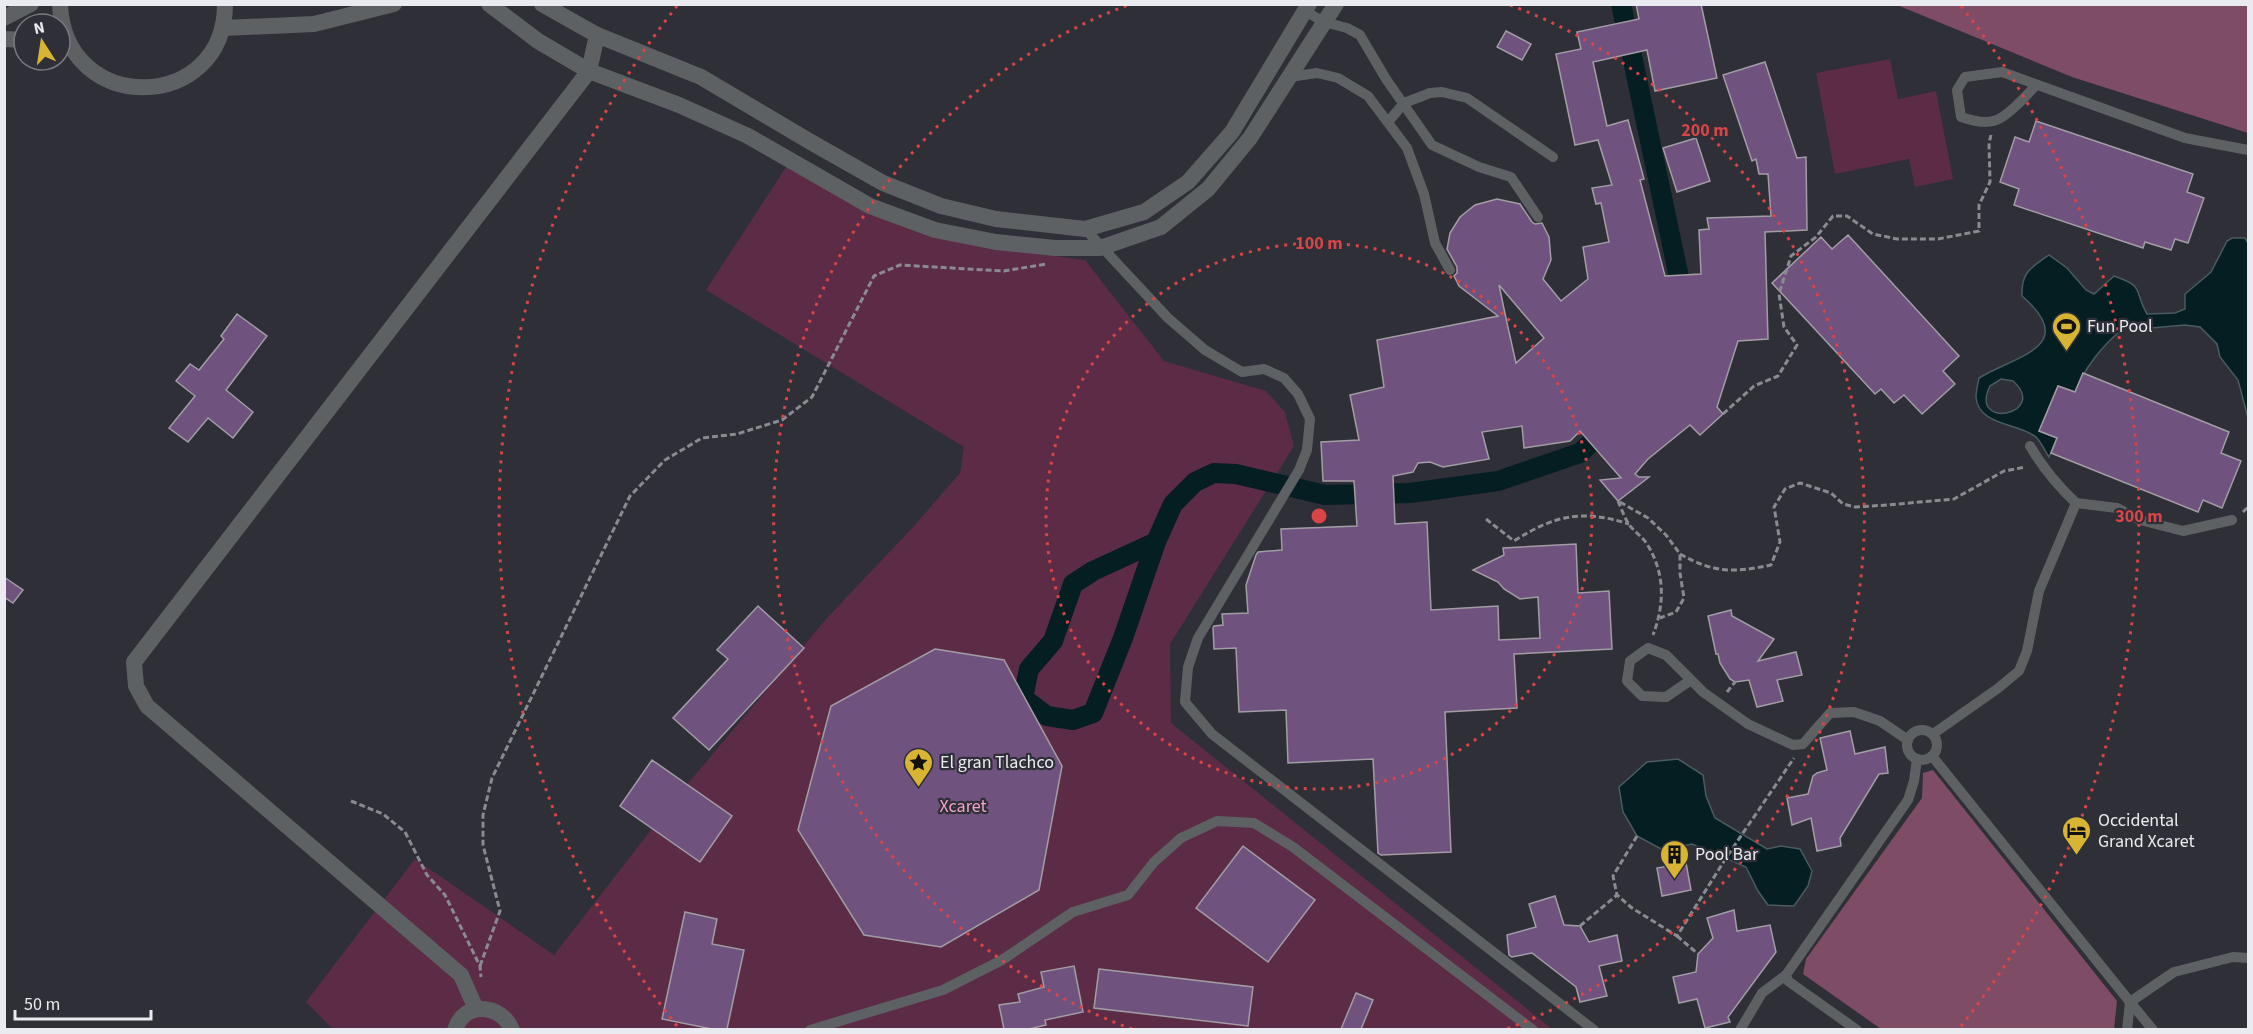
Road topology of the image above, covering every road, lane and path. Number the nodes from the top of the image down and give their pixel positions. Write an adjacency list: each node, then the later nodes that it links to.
1 (30, 4): 8 (street)
2 (225, 4): 10 (street)
3 (394, 4): 10 (street)
4 (489, 4): 13 (street)
5 (542, 4): 11 (street)
6 (1336, 4): 9 (street)
7 (1307, 8): 9 (lane); 22 (street)
8 (4, 18)
9 (1324, 22): 14 (street); 16 (lane)
10 (223, 28): 12 (street)
11 (597, 35): 13 (street); 22 (street)
12 (72, 50)
13 (589, 70): 23 (street); 52 (street)
14 (1289, 77): 17 (lane); 24 (street)
15 (2036, 85): 18 (lane); 18 (lane); 19 (lane)
16 (1404, 103): 17 (lane); 20 (lane); 21 (lane)
17 (1388, 122): 25 (lane)
18 (1994, 122): 26 (path)
19 (2248, 150)
20 (1553, 157)
21 (1538, 217)
22 (1085, 230): 24 (lane)
23 (1055, 248): 24 (street); 49 (path)
24 (1100, 248): 57 (lane)
25 (1450, 270)
26 (1723, 414)
27 (2030, 446): 28 (lane)
28 (2041, 464): 29 (lane); 33 (path)
29 (2076, 503): 31 (lane); 37 (lane)
30 (1486, 519): 32 (path)
31 (2232, 520)
32 (1629, 524): 33 (path); 34 (path)
33 (1680, 554): 34 (path)
34 (1659, 618): 35 (path)
35 (1647, 648): 36 (lane); 36 (lane)
36 (1691, 680): 39 (lane)
37 (1933, 734): 38 (lane); 40 (lane)
38 (1908, 740): 39 (lane); 41 (lane)
39 (1803, 744): 46 (path)
40 (1932, 756): 41 (lane); 51 (lane)
41 (1917, 759): 50 (lane)
42 (351, 801): 49 (path)
43 (1637, 836): 44 (path)
44 (1617, 896): 45 (path); 46 (path)
45 (1580, 926)
46 (1677, 936): 47 (path)
47 (1698, 954)
48 (2248, 958): 51 (lane)
49 (480, 966): 52 (path)
50 (1786, 975): 58 (lane); 59 (lane)
51 (2130, 1002): 60 (lane); 61 (lane)
52 (481, 1009): 53 (street); 54 (street)
53 (455, 1029)
54 (512, 1029)
55 (810, 1029): 56 (lane)
56 (1533, 1029)
57 (1594, 1029)
58 (1740, 1029)
59 (1857, 1029)
60 (2127, 1029)
61 (2153, 1029)

